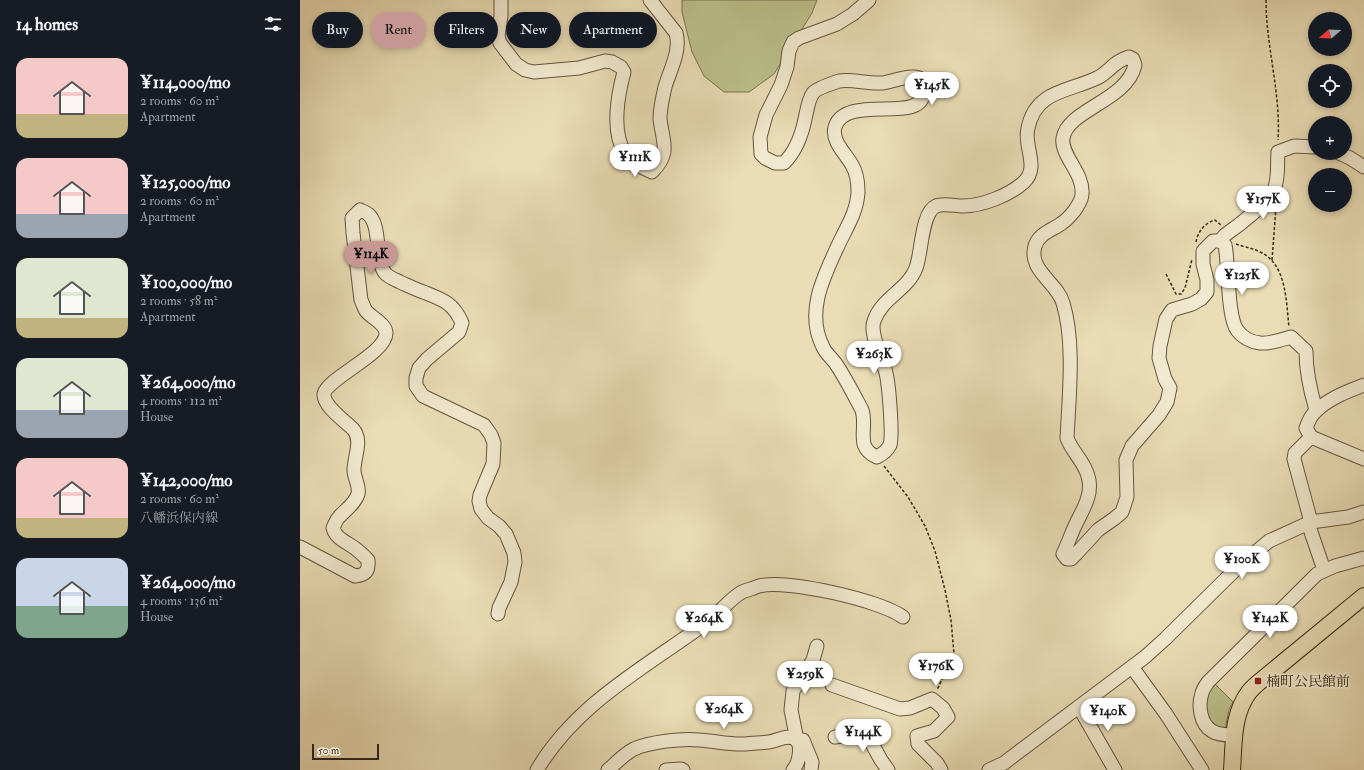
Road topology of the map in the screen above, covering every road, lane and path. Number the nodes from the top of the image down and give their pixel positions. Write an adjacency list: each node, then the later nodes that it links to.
1 (501, 0): 2 (street)
2 (650, 0)
3 (869, 0): 16 (street)
4 (1266, 0): 6 (path)
5 (1308, 147): 6 (street)
6 (1278, 152): 10 (street)
7 (1352, 159): 8 (street)
8 (1364, 168)
9 (1276, 206): 11 (path)
10 (1223, 238): 11 (path); 12 (street); 16 (street)
11 (1272, 260): 12 (path)
12 (1290, 337): 14 (street)
13 (1364, 385): 14 (street)
14 (1316, 410): 15 (street)
15 (1311, 437): 17 (street); 19 (street)
16 (877, 457): 29 (path)
17 (1364, 459)
18 (1364, 512): 19 (street)
19 (1310, 523): 22 (street); 27 (street)
20 (300, 548): 24 (street)
21 (1364, 558): 22 (street)
22 (1324, 570): 32 (street)
23 (1364, 596): 32 (main road)
24 (498, 614)
25 (903, 617): 35 (street)
26 (817, 646): 31 (street)
27 (1132, 667): 30 (street); 45 (street)
28 (832, 685): 29 (street)
29 (932, 699): 42 (street)
30 (1079, 707): 34 (street); 44 (street)
31 (794, 733): 36 (street); 39 (street); 40 (street)
32 (1234, 735): 46 (main road)
33 (836, 737): 41 (street)
34 (1006, 766): 43 (street)
35 (537, 770)
36 (608, 770)
37 (666, 770): 38 (street)
38 (683, 770)
39 (793, 770)
40 (811, 770)
41 (888, 770)
42 (941, 770)
43 (989, 770)
44 (1115, 770)
45 (1202, 770)
46 (1232, 770)

